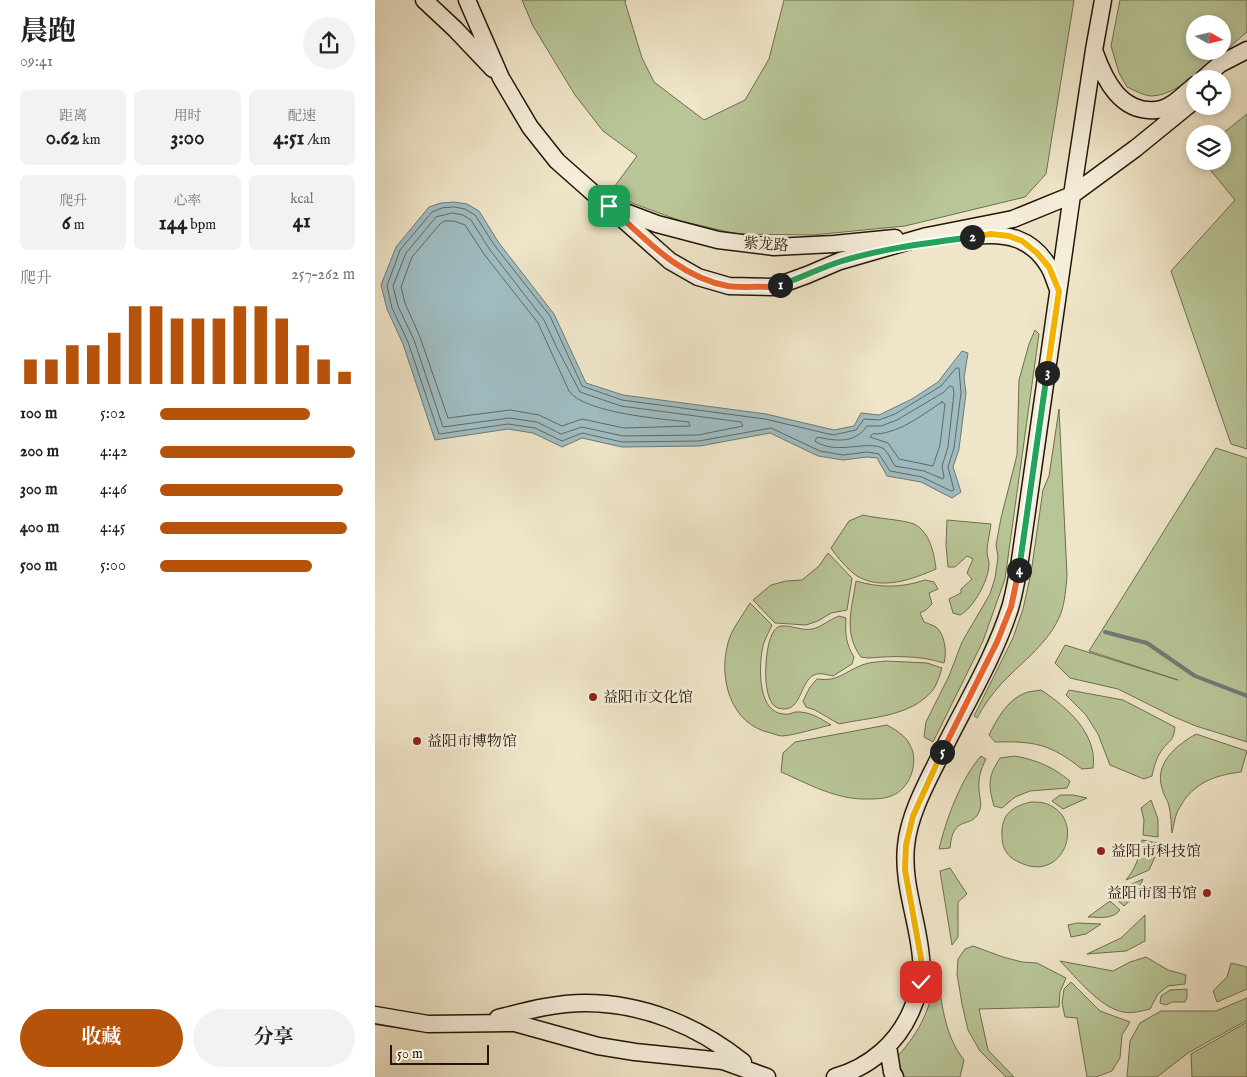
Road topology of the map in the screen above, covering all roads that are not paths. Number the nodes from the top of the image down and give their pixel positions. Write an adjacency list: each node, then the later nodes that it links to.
1 (424, 0): 9 (street, 紫龙路)
2 (467, 0): 9 (street, 紫龙路)
3 (1103, 0): 4 (street)
4 (1094, 50): 10 (street); 12 (street)
5 (1247, 50): 7 (street)
6 (1247, 57): 8 (street)
7 (1213, 70)
8 (1231, 70)
9 (501, 78): 13 (street, 紫龙路)
10 (1186, 92)
11 (1186, 107): 12 (street, 紫龙路)
12 (1072, 195): 14 (street, 紫龙路); 16 (street)
13 (609, 206): 14 (street, 紫龙路); 15 (street, 紫龙路)
14 (927, 236): 15 (street, 紫龙路)
15 (886, 249): 16 (street)
16 (1059, 291): 19 (street)
17 (375, 1015): 18 (street)
18 (481, 1023): 20 (street); 20 (street)
19 (888, 1046): 21 (street); 22 (street)
20 (761, 1074)
21 (835, 1077)
22 (895, 1077)

